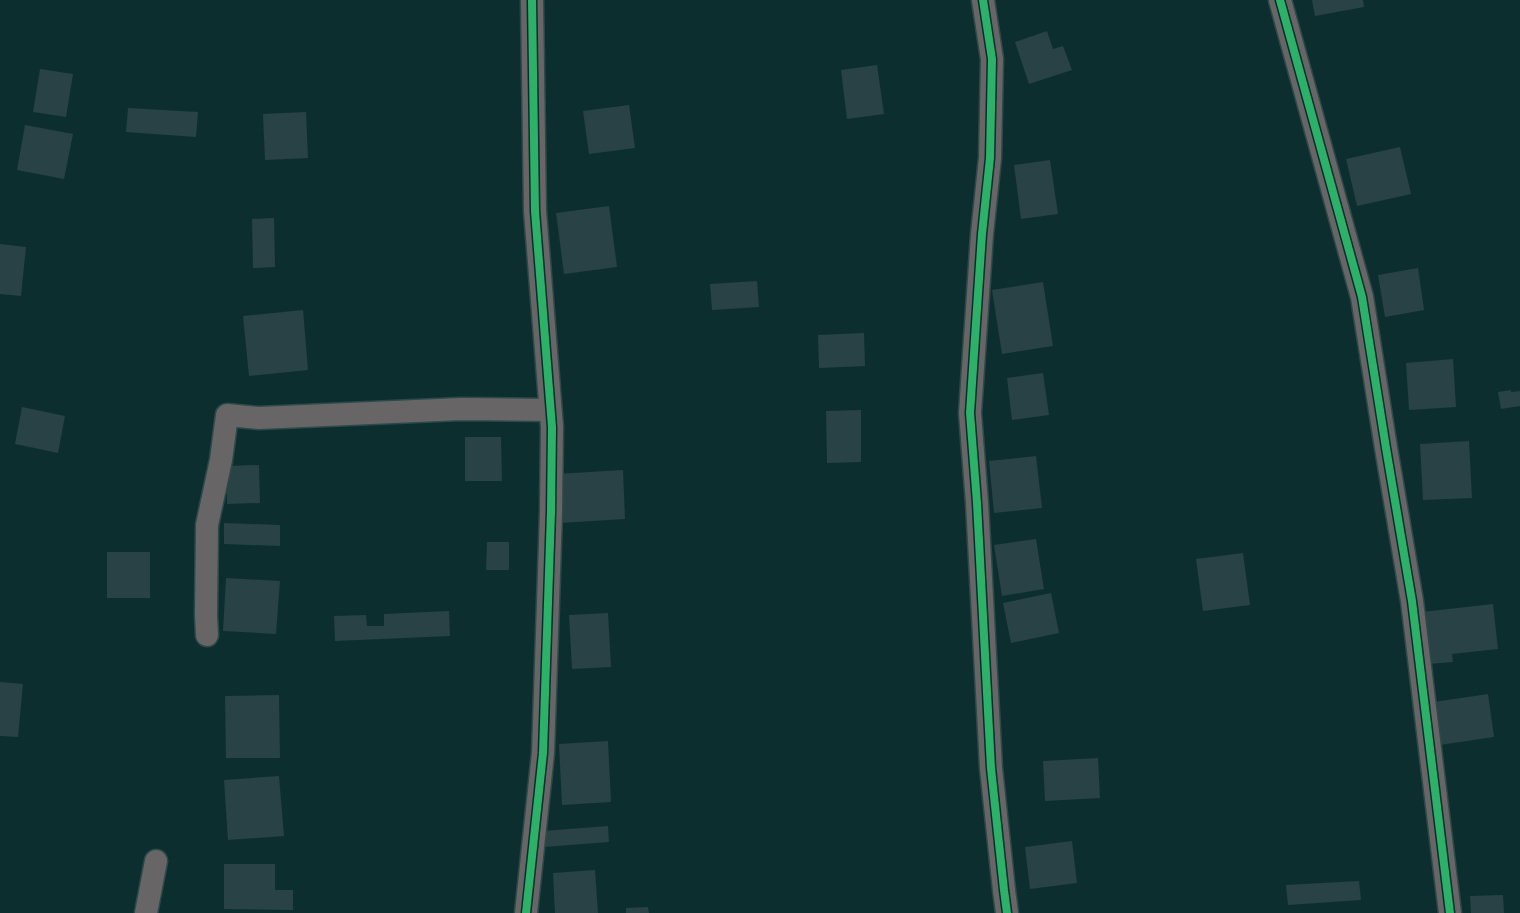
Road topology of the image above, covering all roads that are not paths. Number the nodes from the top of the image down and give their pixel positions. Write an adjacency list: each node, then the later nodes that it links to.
1 (532, 0): 4 (street)
2 (983, 0): 9 (street)
3 (1280, 0): 10 (street)
4 (550, 410): 5 (street); 8 (street)
5 (207, 635)
6 (156, 861): 7 (street)
7 (146, 913)
8 (526, 913)
9 (1007, 913)
10 (1450, 913)

